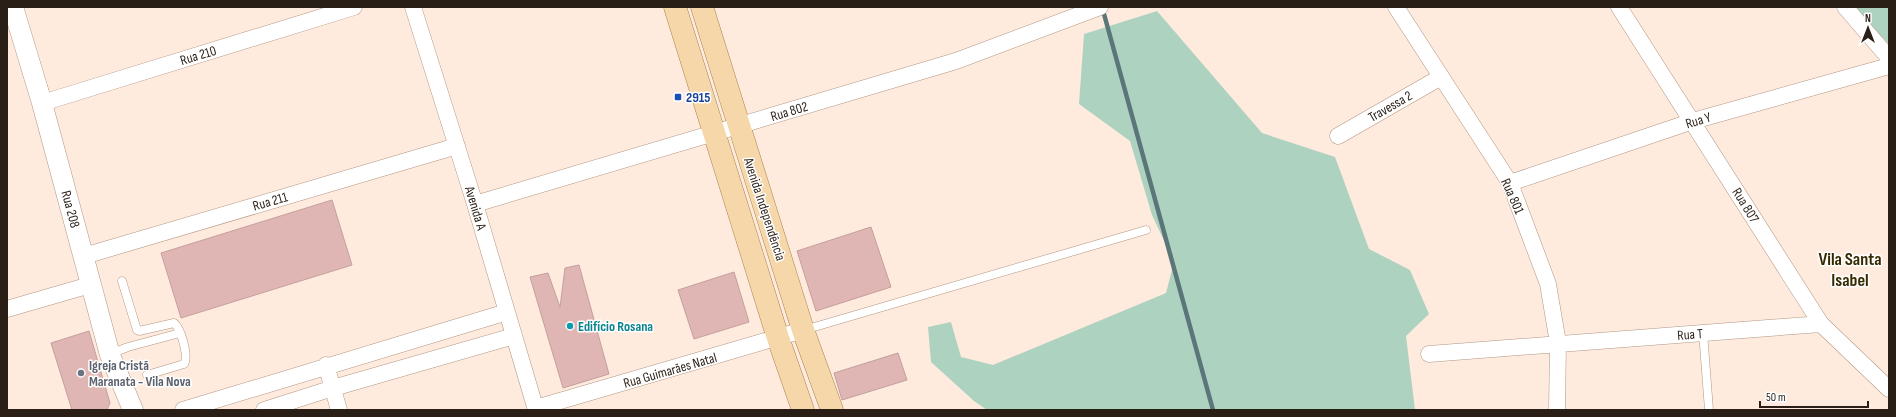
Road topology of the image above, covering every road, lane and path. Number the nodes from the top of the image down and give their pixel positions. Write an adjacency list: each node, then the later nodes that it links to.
1 (13, 7): 13 (street, Rua 208)
2 (354, 7): 13 (street, Rua 210)
3 (413, 7): 18 (street, Avenida A)
4 (675, 7): 16 (main road, Avenida Independência)
5 (702, 7): 15 (main road, Avenida Independência)
6 (1100, 7): 15 (street, Rua 802)
7 (1397, 7): 12 (street, Rua 801)
8 (1619, 7): 14 (street, Rua 807)
9 (1845, 7): 10 (street)
10 (1889, 58)
11 (1889, 66): 14 (street, Rua Y)
12 (1441, 77): 17 (street, Travessa 2); 19 (street, Rua 801)
13 (42, 103): 22 (street, Rua 208)
14 (1693, 121): 19 (street, Rua Y); 27 (street, Rua 807)
15 (738, 126): 16 (street, Rua 802); 28 (main road, Avenida Independência)
16 (714, 133): 20 (street, Rua 802); 32 (main road, Avenida Independência)
17 (1338, 136)
18 (456, 146): 20 (street, Avenida A); 22 (street, Rua 211)
19 (1510, 183): 33 (street, Rua 801)
20 (475, 204): 26 (street, Avenida A)
21 (1146, 230): 28 (lane)
22 (84, 256): 24 (street, Rua 208)
23 (122, 281): 30 (lane)
24 (90, 285): 25 (street); 35 (street, Rua 208)
25 (7, 309)
26 (507, 312): 31 (street, Avenida A); 36 (street)
27 (1821, 324): 29 (street, Rua T); 39 (street, Rua 807)
28 (803, 330): 32 (street, Rua Guimarães Natal); 46 (main road, Avenida Independência)
29 (1703, 332): 33 (street, Rua T); 48 (lane)
30 (180, 333): 35 (lane); 37 (lane)
31 (514, 336): 38 (street); 40 (street, Avenida A)
32 (778, 338): 40 (street, Rua Guimarães Natal); 45 (main road, Avenida Independência)
33 (1558, 344): 34 (street, Rua T); 47 (street, Rua 801)
34 (1430, 354)
35 (110, 355): 41 (street, Rua 208)
36 (326, 365): 38 (street); 42 (street)
37 (147, 375)
38 (333, 388): 43 (street); 44 (street)
39 (1889, 389)
40 (536, 409)
41 (133, 410)
42 (183, 410)
43 (264, 410)
44 (339, 410)
45 (803, 410)
46 (832, 410)
47 (1556, 410)
48 (1709, 410)

